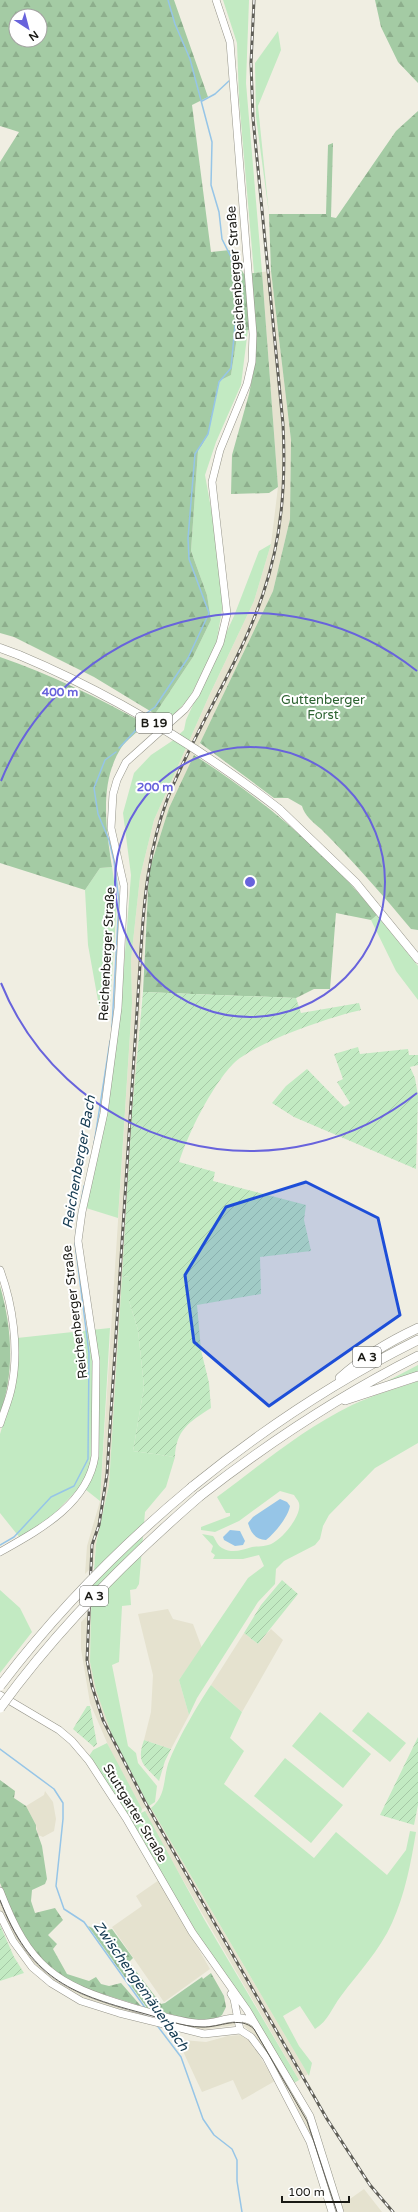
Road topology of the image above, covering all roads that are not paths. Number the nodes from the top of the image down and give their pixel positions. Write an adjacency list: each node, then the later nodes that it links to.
1 (216, 0): 12 (main road, Reichenberger Straße)
2 (0, 648): 3 (main road, B 19, bridge)
3 (418, 959)
4 (0, 1270): 11 (main road)
5 (418, 1328): 9 (highway, A 3)
6 (418, 1340): 9 (highway, A 3)
7 (418, 1356): 10 (highway, A 3)
8 (418, 1376): 10 (highway)
9 (324, 1392): 13 (highway, A 3, bridge)
10 (330, 1405): 15 (highway, A 3, bridge)
11 (0, 1424)
12 (0, 1552)
13 (0, 1686)
14 (0, 1695): 18 (main road, Stuttgarter Straße)
15 (0, 1708)
16 (0, 1891): 20 (main road)
17 (0, 1915): 22 (main road)
18 (220, 1972): 19 (main road, Stuttgarter Straße); 20 (main road, Stuttgarter Straße)
19 (240, 2001): 20 (main road, Stuttgarter Straße); 21 (main road, Stuttgarter Straße)
20 (240, 2017): 21 (main road); 22 (main road, Stuttgarter Straße)
21 (256, 2024): 24 (main road, Stuttgarter Straße)
22 (240, 2030): 23 (main road)
23 (332, 2212)
24 (340, 2212)

